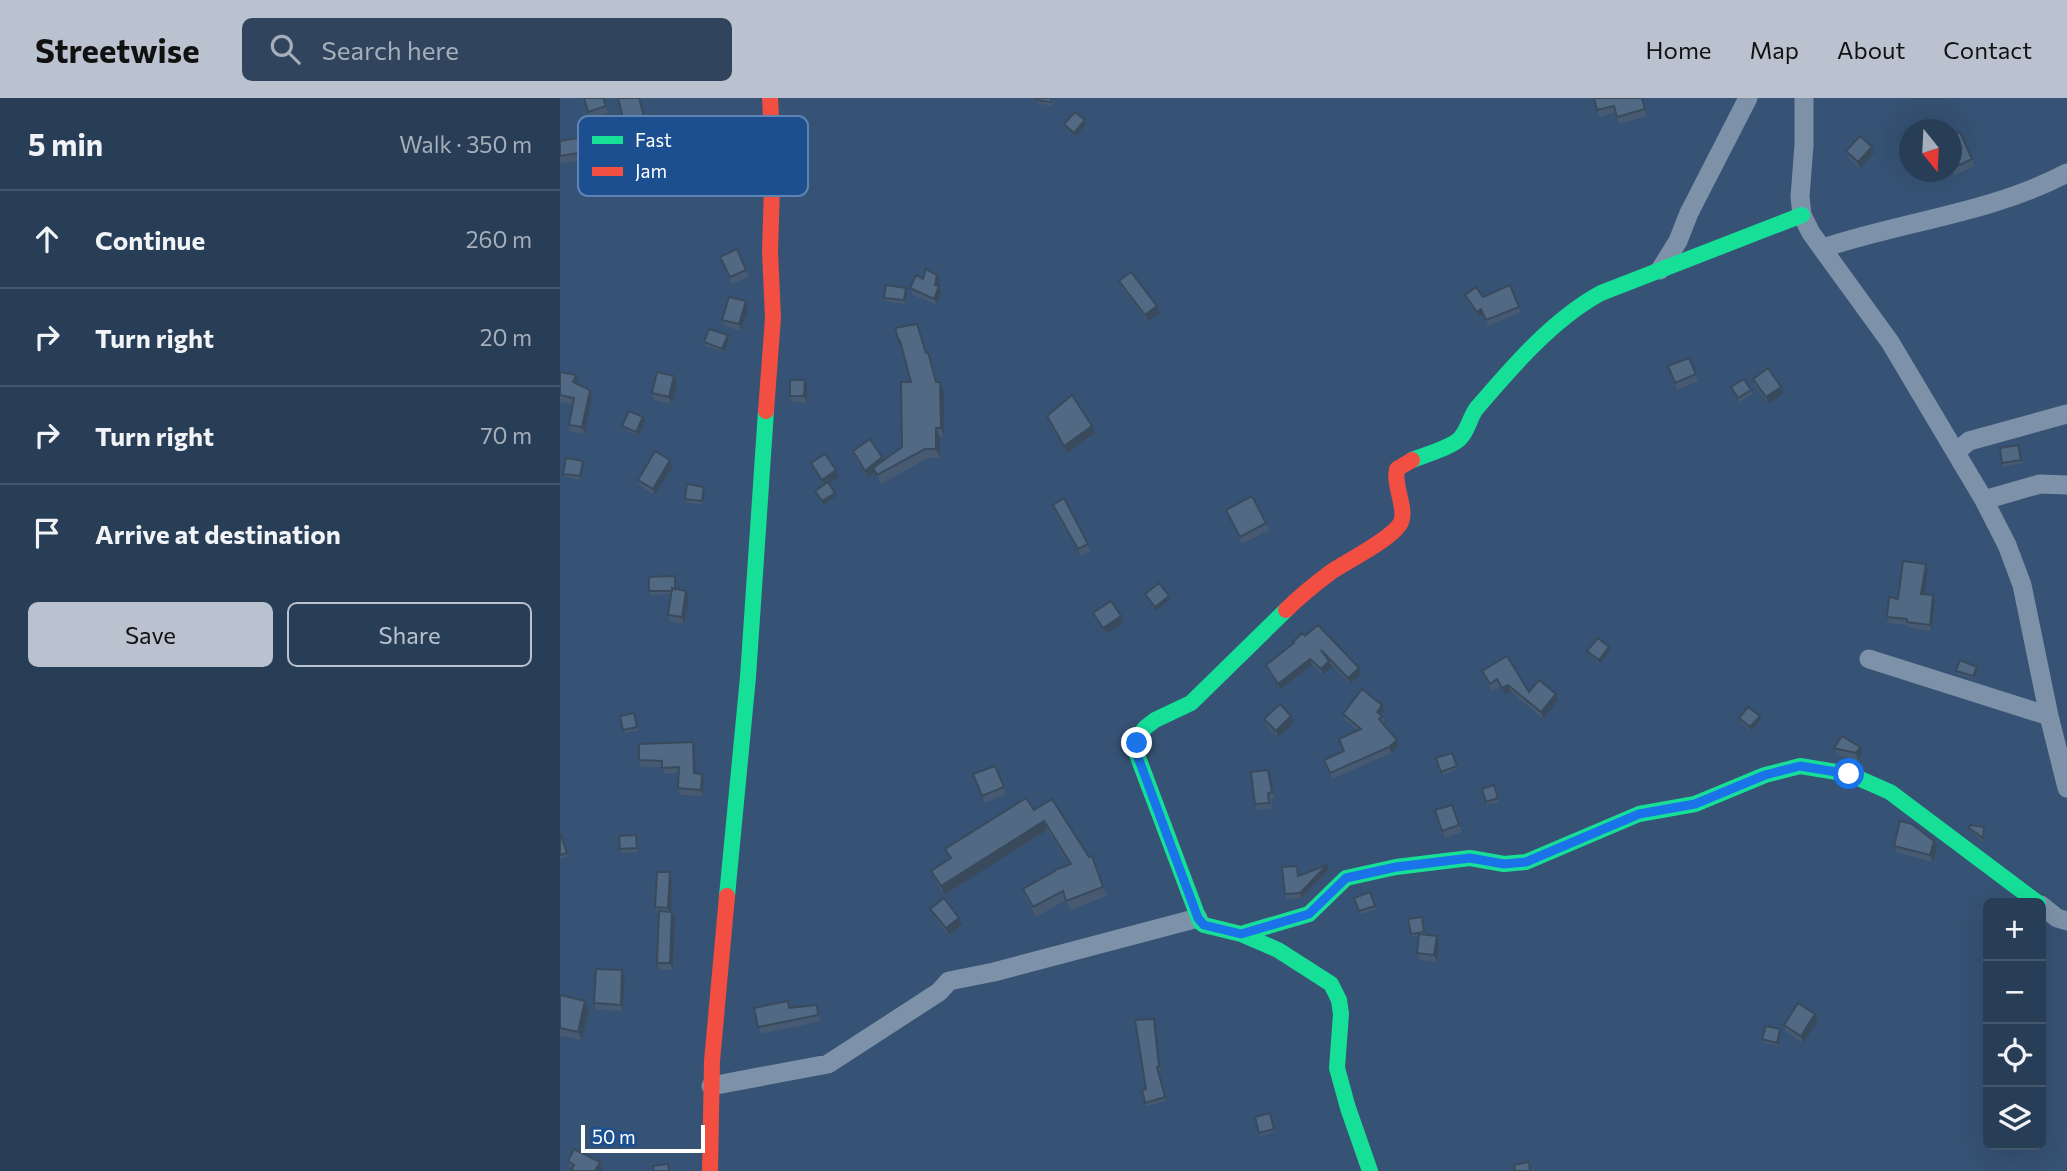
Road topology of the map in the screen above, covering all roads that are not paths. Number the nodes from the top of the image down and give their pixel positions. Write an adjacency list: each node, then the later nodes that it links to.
1 (770, 98): 4 (street)
2 (1748, 98): 9 (street)
3 (1804, 98): 7 (street)
4 (771, 116)
5 (2067, 172): 8 (street)
6 (772, 196): 22 (street)
7 (1802, 215): 8 (street); 9 (street)
8 (1823, 248): 11 (street)
9 (1660, 270): 19 (street)
10 (2067, 414): 11 (street)
11 (1956, 452): 13 (street)
12 (2067, 485): 13 (street)
13 (1984, 500): 15 (street)
14 (1869, 659): 15 (street)
15 (2049, 716): 16 (street)
16 (2067, 788)
17 (2031, 898): 21 (street)
18 (2046, 909): 20 (street)
19 (1198, 918): 21 (street); 22 (street)
20 (2067, 921)
21 (1241, 934): 24 (street)
22 (711, 1086): 23 (street)
23 (710, 1171)
24 (1370, 1171)

